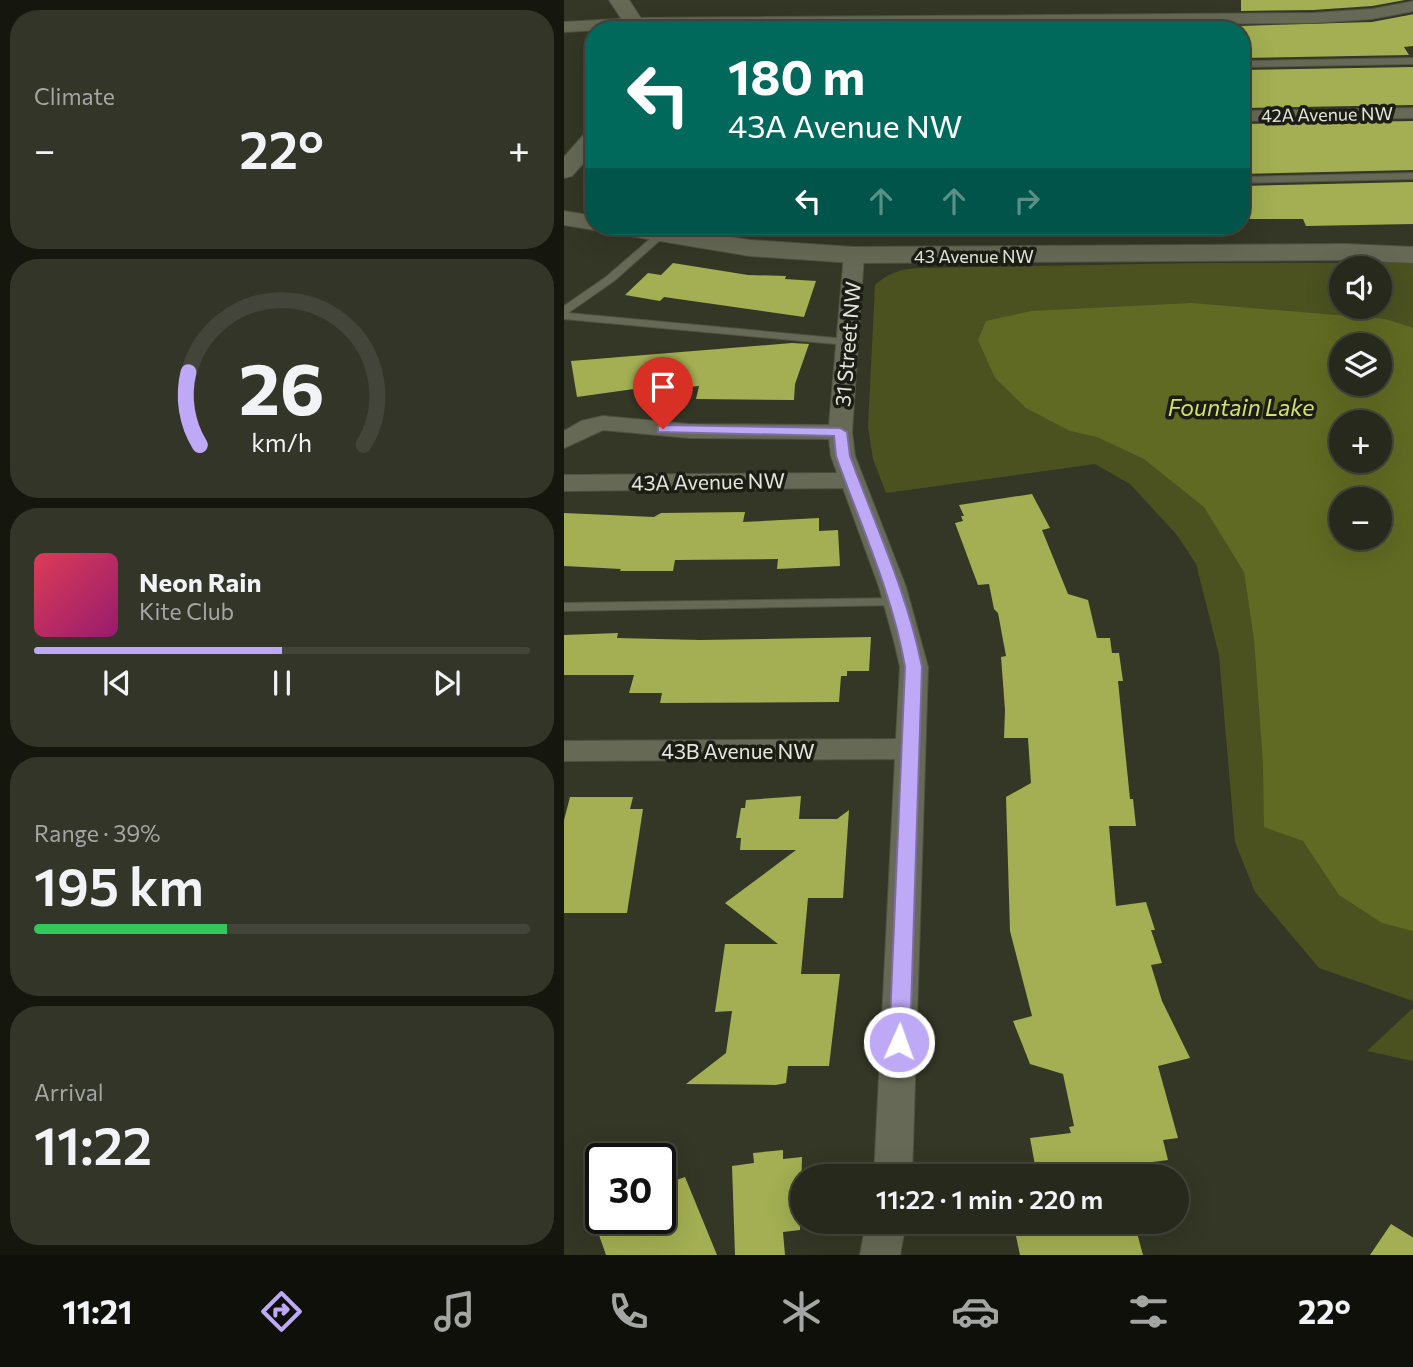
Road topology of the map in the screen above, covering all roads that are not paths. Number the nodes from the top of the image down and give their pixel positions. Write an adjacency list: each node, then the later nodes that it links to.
1 (619, 0): 4 (street)
2 (910, 0): 5 (street)
3 (1413, 6): 6 (street)
4 (631, 21)
5 (909, 21)
6 (1140, 21)
7 (564, 27): 8 (street)
8 (585, 27)
9 (1413, 61): 10 (lane)
10 (1250, 64)
11 (1413, 113): 12 (street, 42A Avenue NW)
12 (1250, 116)
13 (585, 147): 14 (street)
14 (564, 171)
15 (1413, 176): 16 (lane)
16 (1250, 180)
17 (564, 218): 18 (street)
18 (585, 222)
19 (661, 235): 25 (lane)
20 (686, 235): 23 (street, 43 Avenue NW)
21 (1413, 248): 22 (street, 43 Avenue NW)
22 (1345, 252): 23 (street, 43 Avenue NW); 24 (street, 43 Avenue NW)
23 (854, 255): 26 (street, 31 Street NW)
24 (1413, 255)
25 (564, 314): 26 (lane)
26 (846, 342): 27 (street, 31 Street NW)
27 (840, 432): 28 (street); 29 (street, 31 Street NW)
28 (564, 441)
29 (853, 480): 30 (street, 43A Avenue NW); 31 (street, 31 Street NW)
30 (564, 483)
31 (896, 603): 32 (lane); 33 (street, 31 Street NW)
32 (564, 607)
33 (912, 748): 34 (street, 43B Avenue NW); 35 (street, 31 Street NW)
34 (564, 751)
35 (894, 1164)
36 (884, 1234): 37 (street)
37 (880, 1255)

